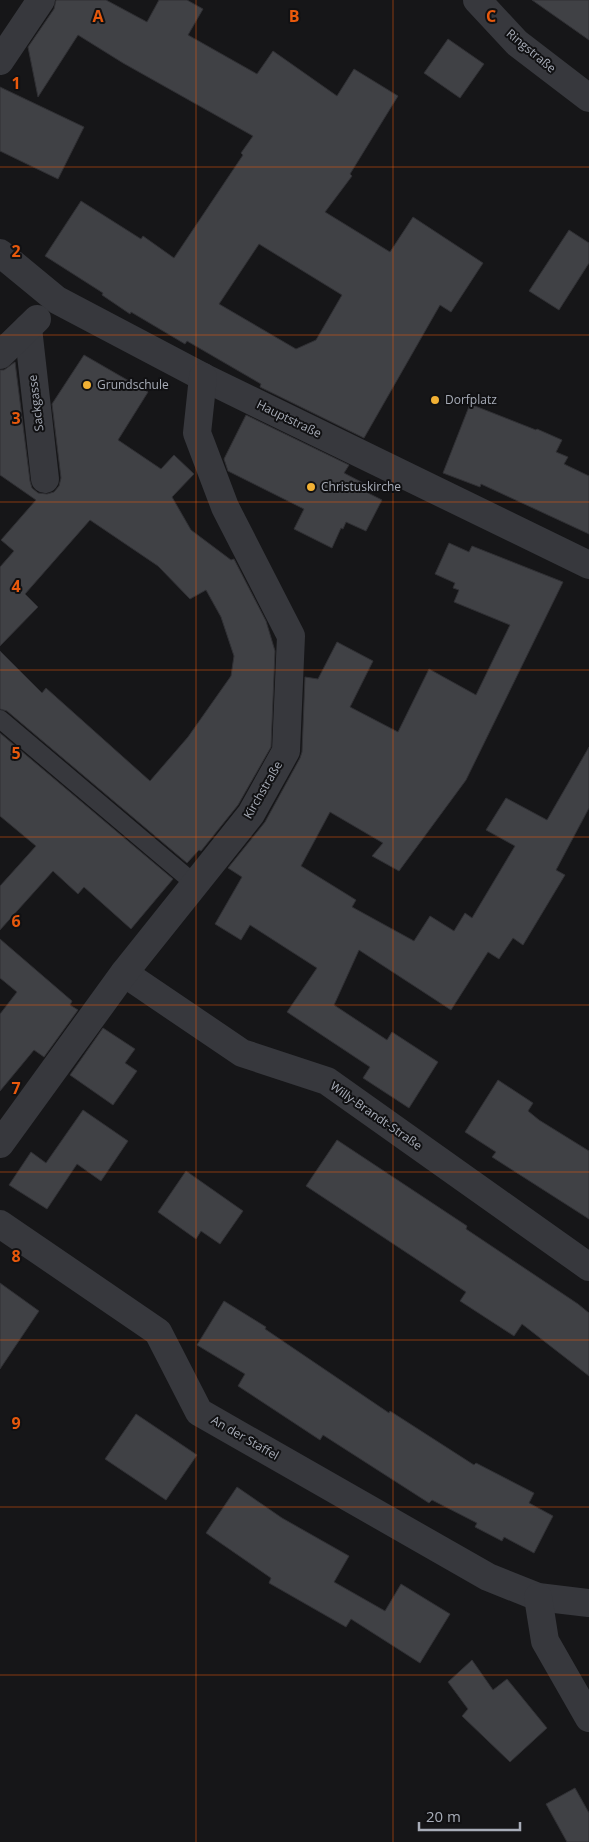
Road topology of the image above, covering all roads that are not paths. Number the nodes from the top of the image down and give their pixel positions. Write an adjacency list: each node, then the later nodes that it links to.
1 (41, 0): 3 (street)
2 (476, 0): 4 (street, Ringstraße)
3 (0, 61)
4 (589, 98)
5 (0, 253): 6 (street, Hauptstraße)
6 (57, 300): 7 (street); 9 (street, Hauptstraße)
7 (28, 328): 8 (street); 10 (street, Sackgasse)
8 (0, 355)
9 (204, 377): 11 (street, Hauptstraße); 13 (street, Kirchstraße)
10 (45, 479)
11 (589, 565)
12 (0, 720): 13 (lane)
13 (196, 884): 14 (street, Kirchstraße)
14 (124, 973): 15 (street, Kirchstraße); 17 (street, Willy-Brandt-Straße)
15 (0, 1144)
16 (0, 1224): 18 (street, An der Staffel)
17 (589, 1267)
18 (538, 1597): 19 (street, An der Staffel); 20 (street)
19 (589, 1602)
20 (589, 1718)

